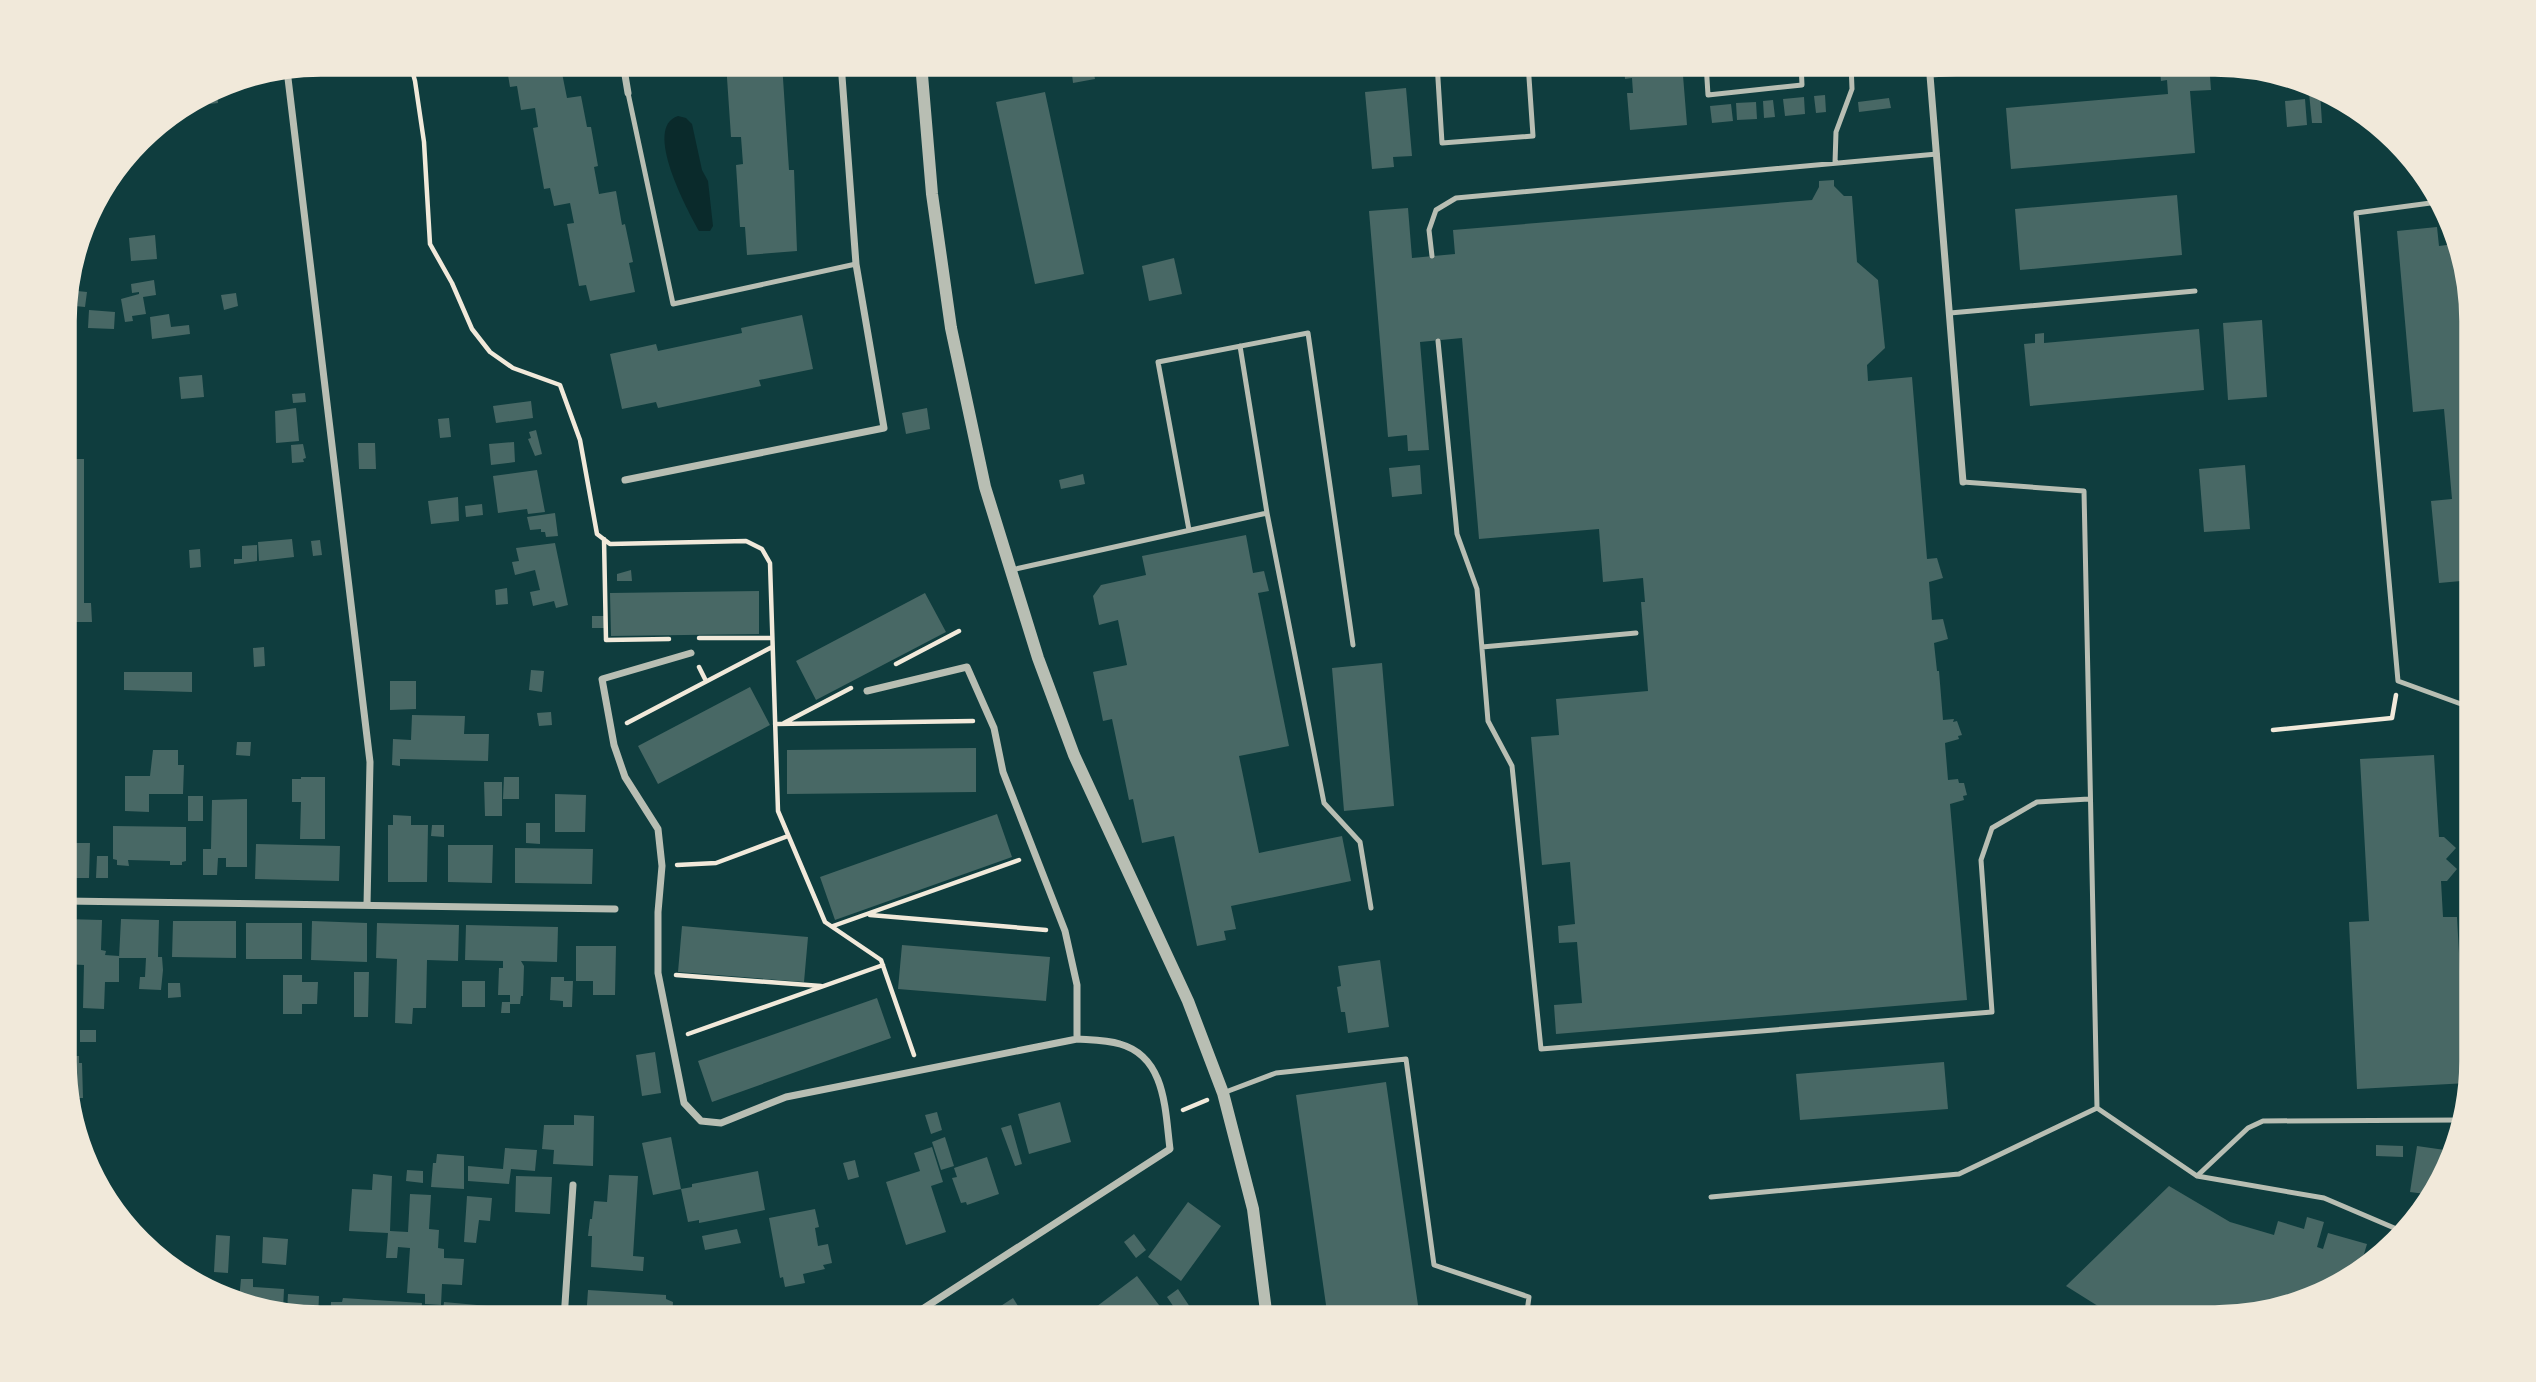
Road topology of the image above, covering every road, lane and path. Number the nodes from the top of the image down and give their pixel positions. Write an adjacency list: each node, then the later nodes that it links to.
1 (1438, 75): 2 (lane)
2 (1529, 75)
3 (1707, 75): 4 (lane)
4 (1802, 75)
5 (1852, 75): 14 (lane)
6 (1930, 75): 13 (street)
7 (412, 76): 26 (path)
8 (626, 76): 12 (street)
9 (842, 76): 17 (street)
10 (922, 76): 27 (street)
11 (288, 77): 48 (street)
12 (628, 93): 17 (lane)
13 (1937, 154): 14 (lane); 19 (street)
14 (1835, 163): 16 (lane)
15 (2430, 203): 36 (lane)
16 (1432, 256)
17 (856, 264): 22 (street)
18 (2195, 291): 19 (lane)
19 (1950, 313): 23 (street)
20 (1438, 341): 34 (lane)
21 (1240, 346): 24 (lane); 25 (lane); 32 (lane)
22 (625, 480)
23 (1963, 482): 43 (lane)
24 (1267, 513): 25 (lane); 49 (lane)
25 (1189, 530): 27 (lane)
26 (604, 539): 30 (path); 31 (path)
27 (1011, 570): 60 (street)
28 (1636, 633): 34 (lane)
29 (696, 638): 30 (path)
30 (772, 638): 33 (path)
31 (671, 639)
32 (1353, 645)
33 (772, 647): 40 (path); 42 (path)
34 (1482, 647): 43 (lane)
35 (691, 653): 42 (street)
36 (2398, 681): 38 (lane); 41 (path)
37 (867, 691): 39 (street)
38 (2461, 704)
39 (991, 721): 40 (path); 45 (street)
40 (775, 724): 44 (path)
41 (2273, 730)
42 (611, 731): 46 (street)
43 (2089, 799): 61 (lane)
44 (788, 836): 46 (path); 52 (path)
45 (1035, 855): 51 (path); 53 (street)
46 (663, 866): 55 (street)
47 (75, 901): 48 (street)
48 (367, 905): 50 (street)
49 (1371, 908)
50 (615, 909)
51 (865, 915): 52 (path); 53 (path)
52 (832, 926): 54 (path)
53 (1065, 931): 57 (street)
54 (883, 965): 56 (path); 59 (path)
55 (657, 973): 56 (path); 58 (street)
56 (823, 986): 58 (path)
57 (1077, 1039): 59 (street); 62 (street)
58 (671, 1040): 59 (street)
59 (919, 1070)
60 (1223, 1093): 62 (path); 68 (lane); 71 (street)
61 (2097, 1108): 64 (lane); 66 (lane)
62 (1166, 1118): 70 (street)
63 (2453, 1120): 64 (lane)
64 (2196, 1176): 67 (lane)
65 (573, 1185): 69 (street)
66 (1711, 1197)
67 (2395, 1228)
68 (1528, 1306)
69 (566, 1307)
70 (926, 1307)
71 (1265, 1307)

